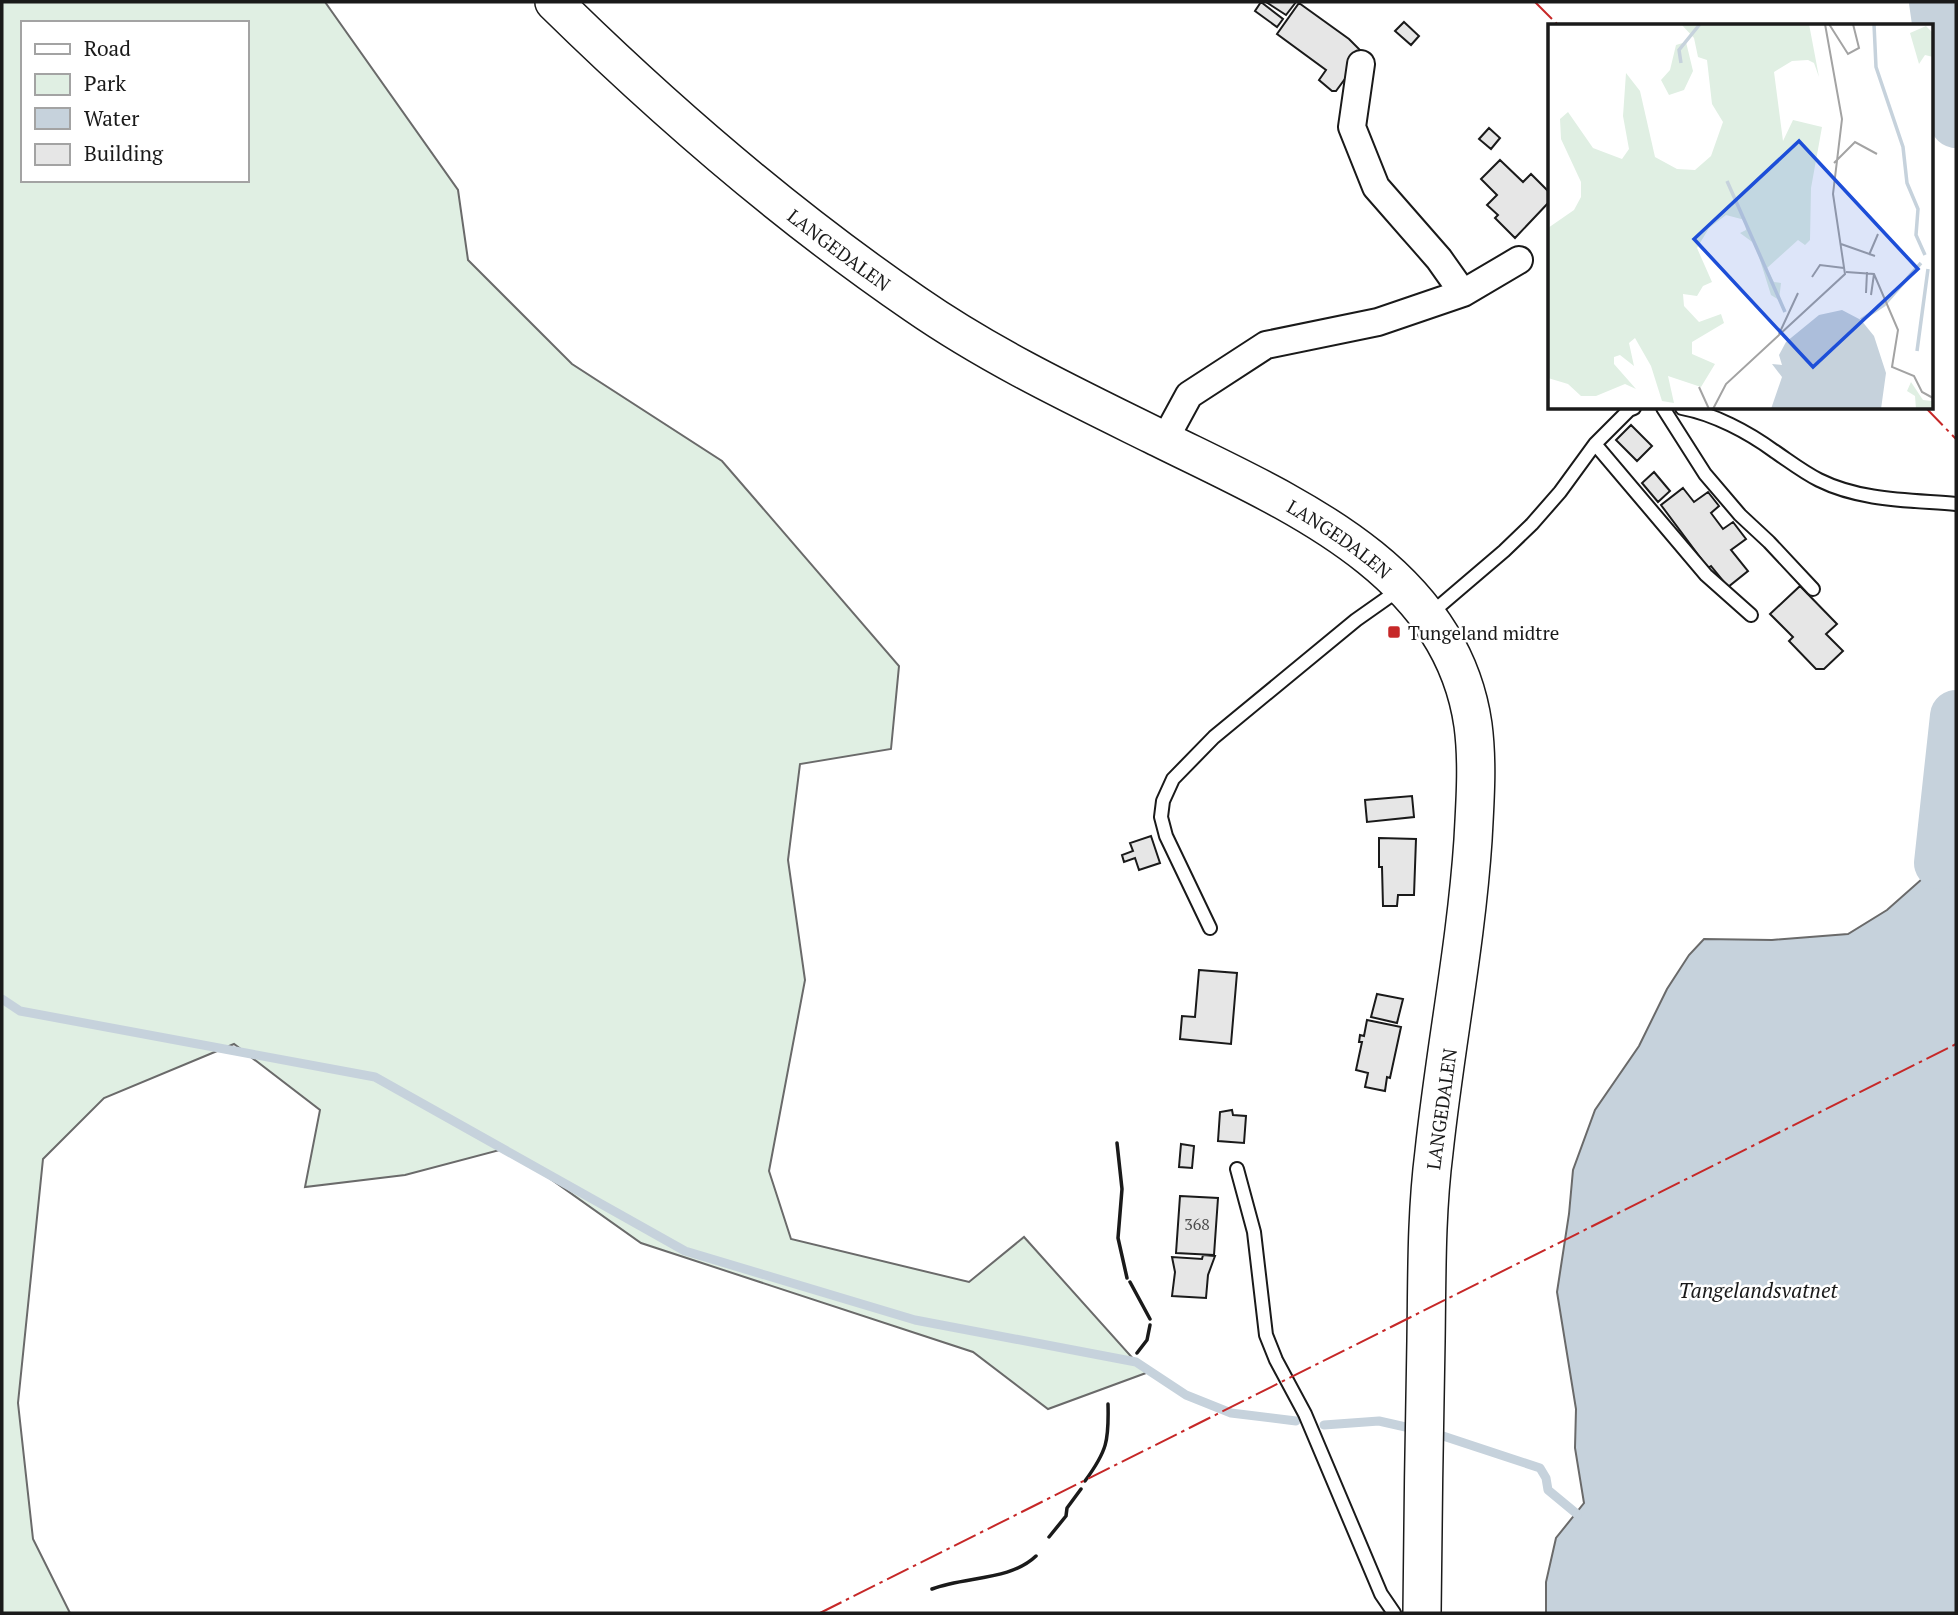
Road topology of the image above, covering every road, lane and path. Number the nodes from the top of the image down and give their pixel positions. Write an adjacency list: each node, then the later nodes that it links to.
1 (554, 2): 8 (main road, LANGEDALEN)
2 (1362, 64): 4 (street)
3 (1519, 260): 4 (street)
4 (1463, 293): 8 (street)
5 (1629, 410): 9 (lane)
6 (1664, 410): 12 (lane)
7 (1688, 410): 10 (lane)
8 (1164, 440): 11 (main road, LANGEDALEN)
9 (1595, 444): 13 (lane); 14 (lane)
10 (1956, 503)
11 (1404, 587): 14 (main road, LANGEDALEN); 15 (lane)
12 (1813, 589)
13 (1751, 615)
14 (1428, 616): 18 (main road, LANGEDALEN)
15 (1210, 928)
16 (1237, 1169): 17 (lane)
17 (1394, 1613)
18 (1422, 1613)

